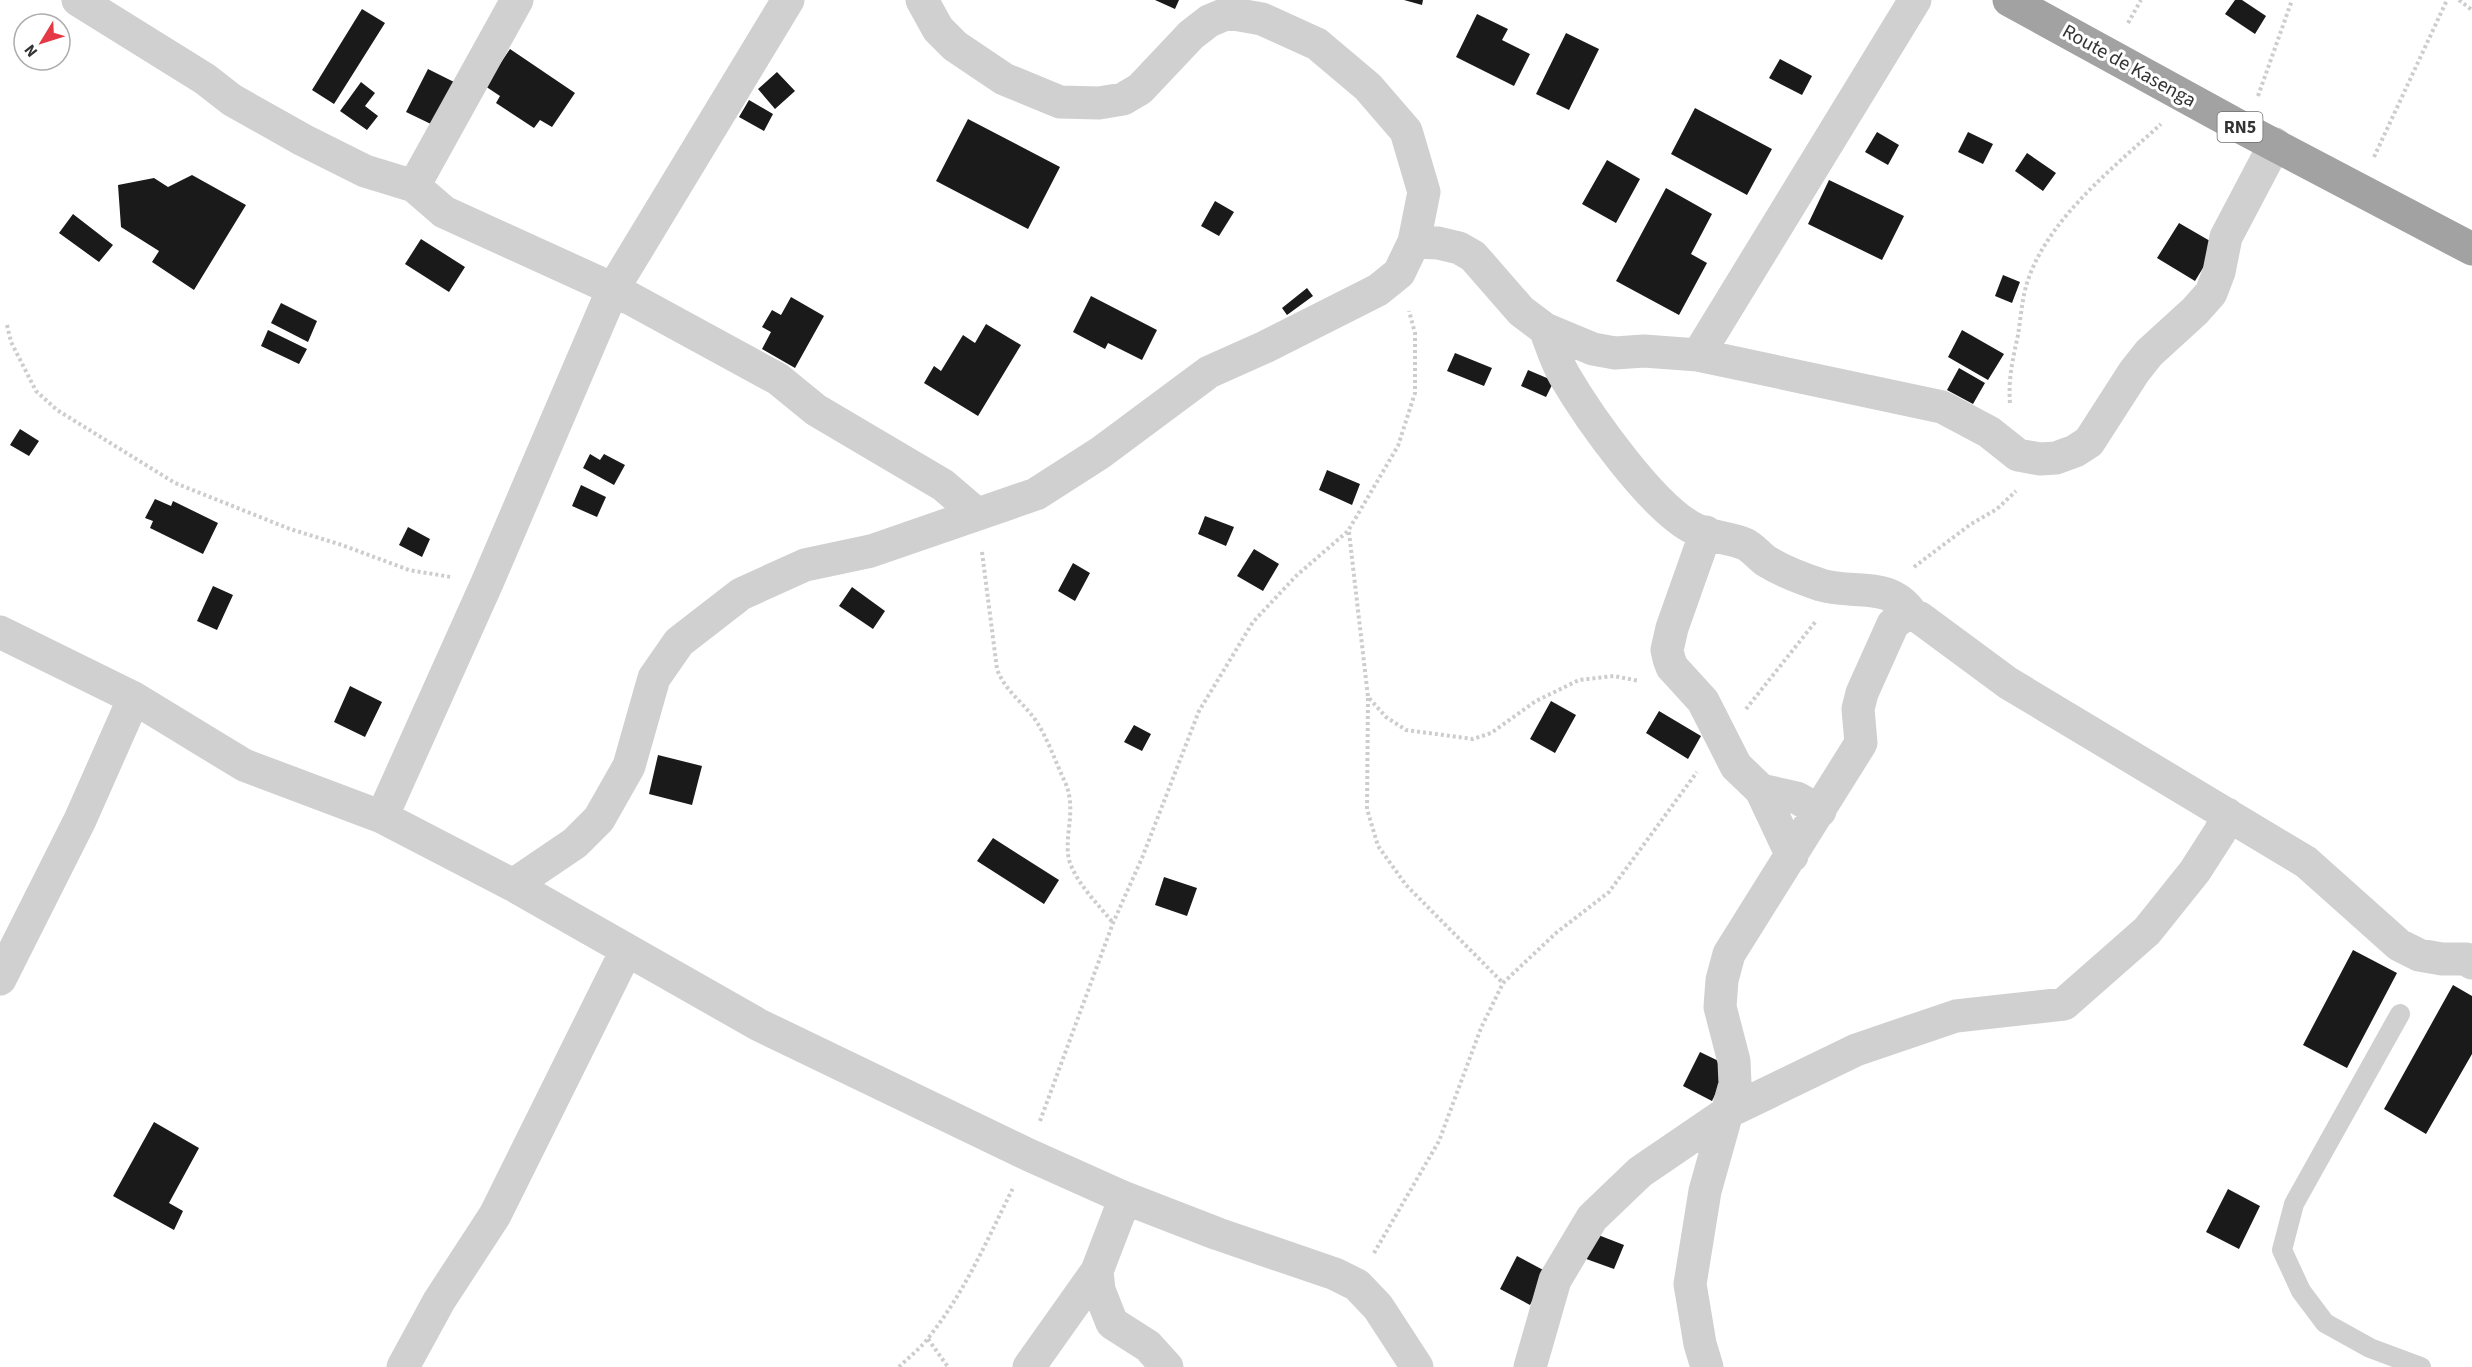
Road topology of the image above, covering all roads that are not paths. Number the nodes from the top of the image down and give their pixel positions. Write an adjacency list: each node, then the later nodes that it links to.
1 (78, 0): 9 (street)
2 (517, 0): 9 (street)
3 (788, 0): 12 (street)
4 (922, 0): 7 (street)
5 (1915, 0): 14 (street)
6 (2009, 0): 8 (highway, Route de Kasenga / RN5)
7 (1223, 7): 10 (street)
8 (2275, 144): 11 (highway, Route de Kasenga / RN5); 14 (street)
9 (414, 186): 12 (street)
10 (1414, 242): 13 (street); 15 (street)
11 (2472, 249)
12 (613, 290): 15 (street); 23 (street)
13 (1545, 329): 14 (street); 16 (street)
14 (1698, 355)
15 (977, 514): 25 (street)
16 (1706, 532): 17 (street); 20 (street)
17 (1912, 614): 21 (street); 22 (street)
18 (0, 632): 19 (street)
19 (134, 698): 23 (street); 28 (street)
20 (1761, 790): 21 (street); 24 (street)
21 (1820, 811): 24 (street)
22 (2227, 814): 27 (street); 30 (street)
23 (382, 817): 25 (street)
24 (1792, 856): 30 (street)
25 (513, 885): 26 (street)
26 (626, 951): 31 (street); 33 (street)
27 (2470, 957)
28 (0, 979)
29 (2400, 1014): 39 (lane)
30 (1728, 1113): 37 (street); 38 (street)
31 (1125, 1198): 32 (street); 36 (street)
32 (1097, 1271): 34 (street); 35 (street)
33 (403, 1367)
34 (1029, 1367)
35 (1167, 1367)
36 (1417, 1367)
37 (1530, 1367)
38 (1707, 1367)
39 (2421, 1367)

